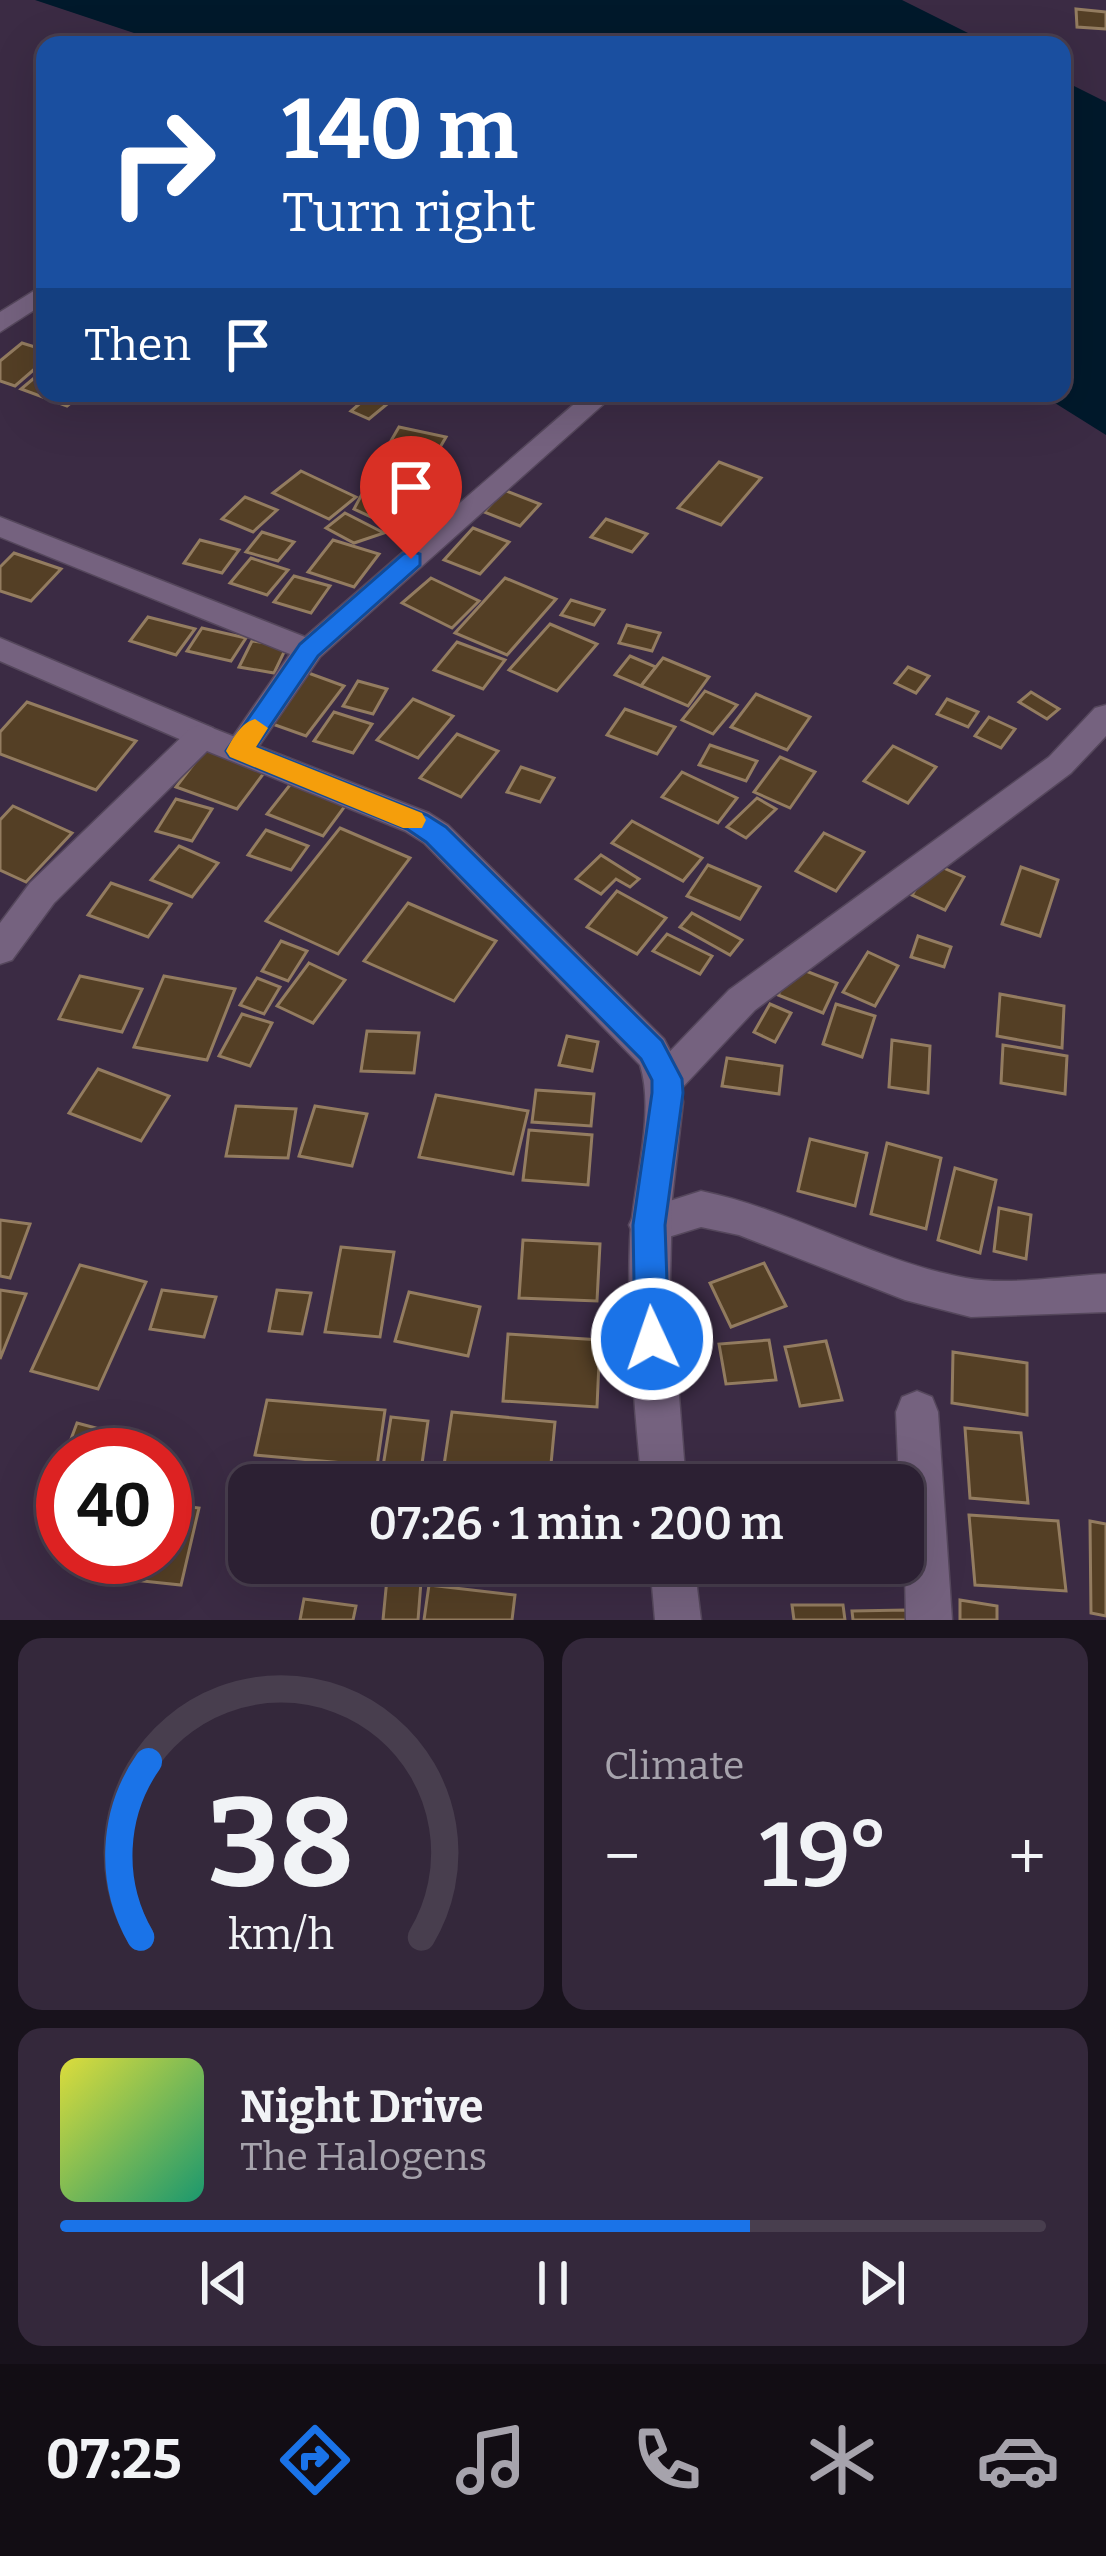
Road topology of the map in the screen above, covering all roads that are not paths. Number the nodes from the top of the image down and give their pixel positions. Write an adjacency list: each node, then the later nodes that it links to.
1 (36, 298): 2 (street)
2 (0, 324)
3 (593, 402): 6 (street)
4 (0, 526): 6 (street)
5 (0, 649): 8 (street)
6 (309, 650): 9 (street)
7 (1106, 716): 11 (street)
8 (202, 736): 9 (street); 10 (street)
9 (239, 751): 11 (street)
10 (0, 950)
11 (667, 1079): 12 (street)
12 (649, 1225): 13 (street); 15 (street)
13 (1106, 1293)
14 (917, 1412): 18 (street)
15 (662, 1464)
16 (674, 1584): 17 (street)
17 (678, 1620)
18 (929, 1620)

